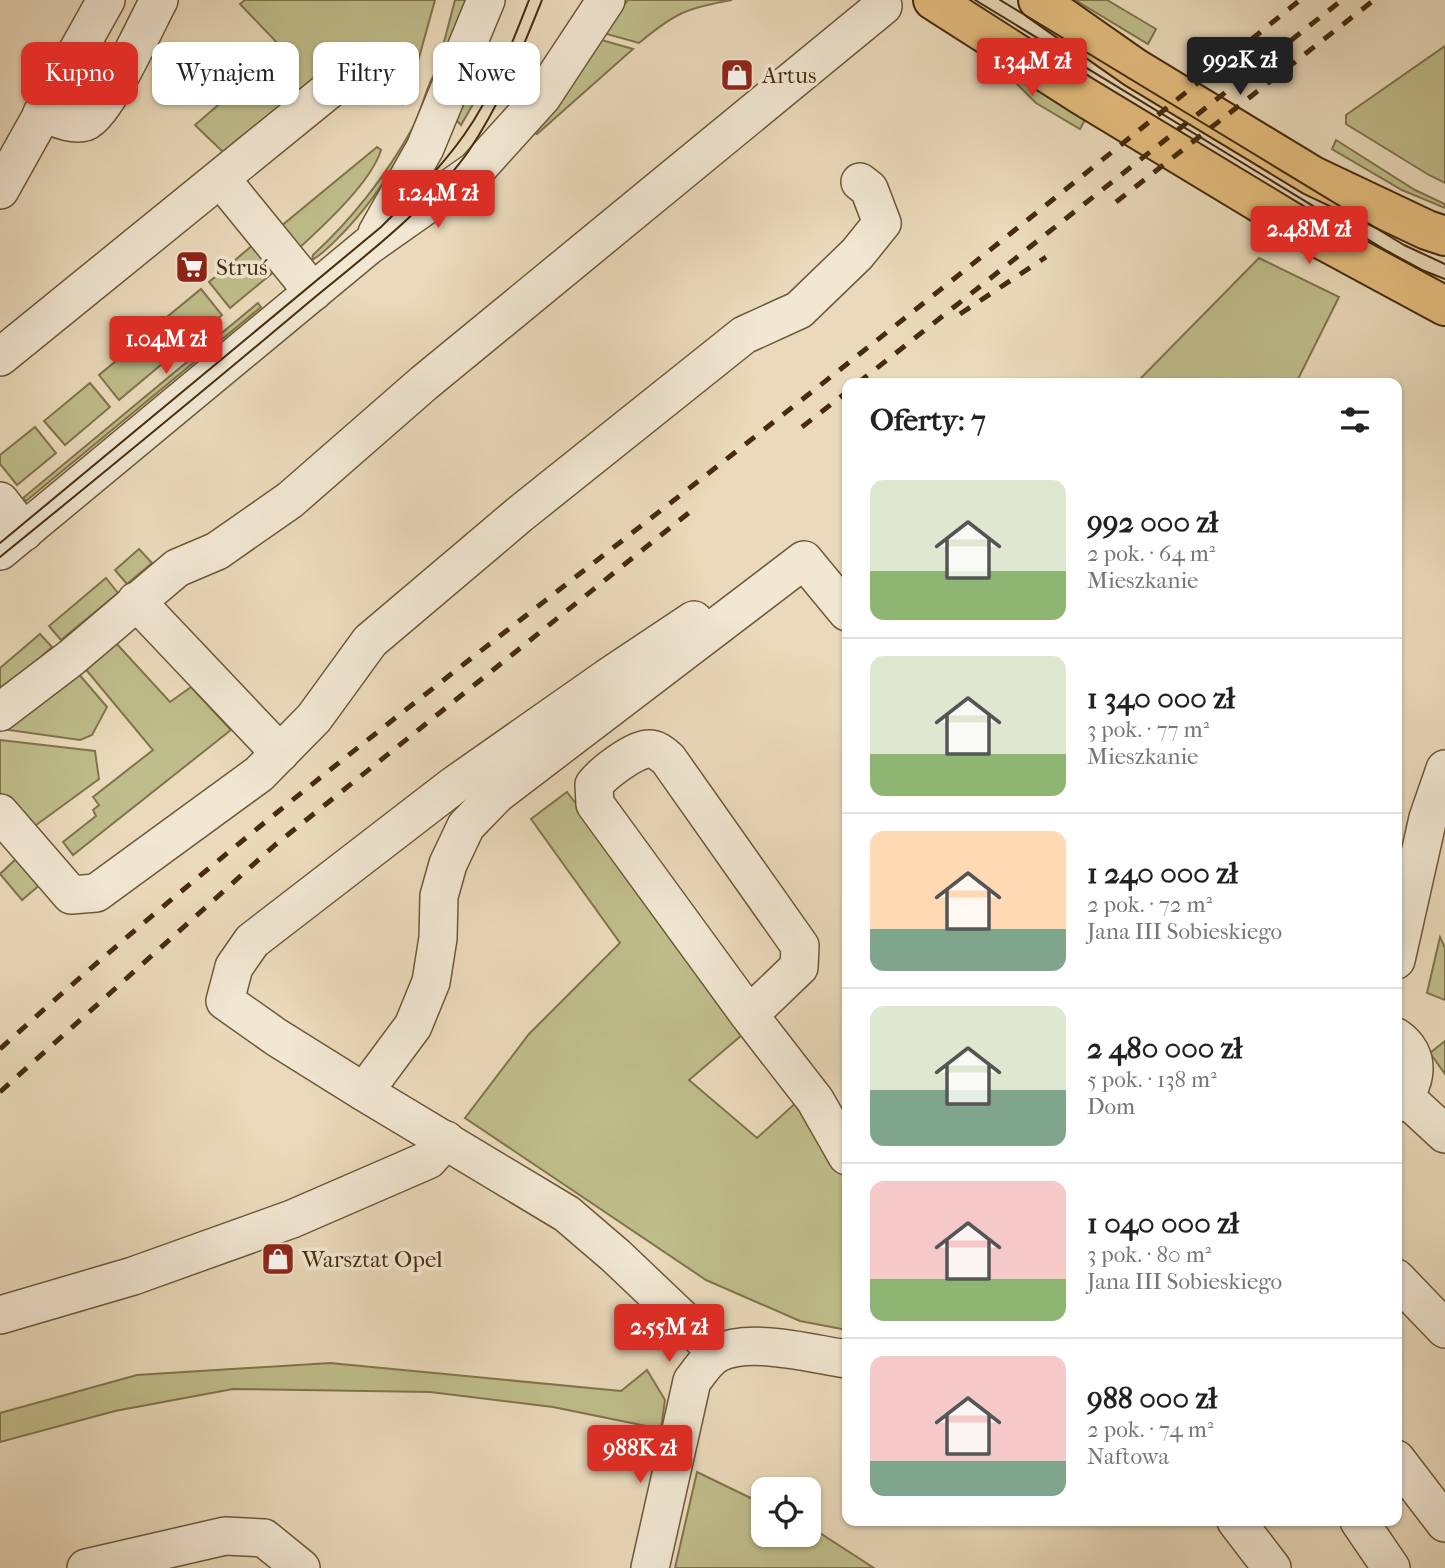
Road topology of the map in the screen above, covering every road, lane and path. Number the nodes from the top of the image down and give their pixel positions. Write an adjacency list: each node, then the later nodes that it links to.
1 (106, 0): 10 (street)
2 (159, 0): 10 (street)
3 (486, 0): 16 (street)
4 (606, 0): 16 (street)
5 (933, 0): 18 (main road)
6 (1038, 0): 14 (main road)
7 (1043, 0): 14 (main road)
8 (883, 6): 22 (street)
9 (313, 103): 11 (street)
10 (42, 113): 13 (street)
11 (221, 179): 17 (street); 19 (street)
12 (860, 182): 26 (street)
13 (0, 190)
14 (1394, 214): 15 (main road)
15 (1445, 236)
16 (368, 246): 17 (street)
17 (313, 292): 21 (street)
18 (1445, 306)
19 (0, 357)
20 (0, 500): 21 (street)
21 (12, 541)
22 (136, 601): 25 (street); 26 (street)
23 (842, 606): 32 (street)
24 (694, 621): 32 (street)
25 (0, 712)
26 (280, 753): 28 (street)
27 (1445, 769): 29 (street)
28 (0, 813)
29 (1402, 933)
30 (749, 1015): 30 (street); 37 (street)
31 (1402, 1043): 33 (street)
32 (364, 1092): 36 (street)
33 (1402, 1099)
34 (1402, 1101): 35 (street)
35 (1445, 1134)
36 (446, 1140): 39 (street); 41 (street)
37 (842, 1147)
38 (1402, 1284): 40 (street)
39 (0, 1315)
40 (1445, 1329)
41 (718, 1353): 42 (street); 49 (street)
42 (842, 1358)
43 (1402, 1467): 44 (street)
44 (1445, 1523)
45 (1241, 1526): 50 (street)
46 (1362, 1526): 51 (street)
47 (86, 1568): 48 (street)
48 (301, 1568)
49 (650, 1568)
50 (1272, 1568)
51 (1391, 1568)

